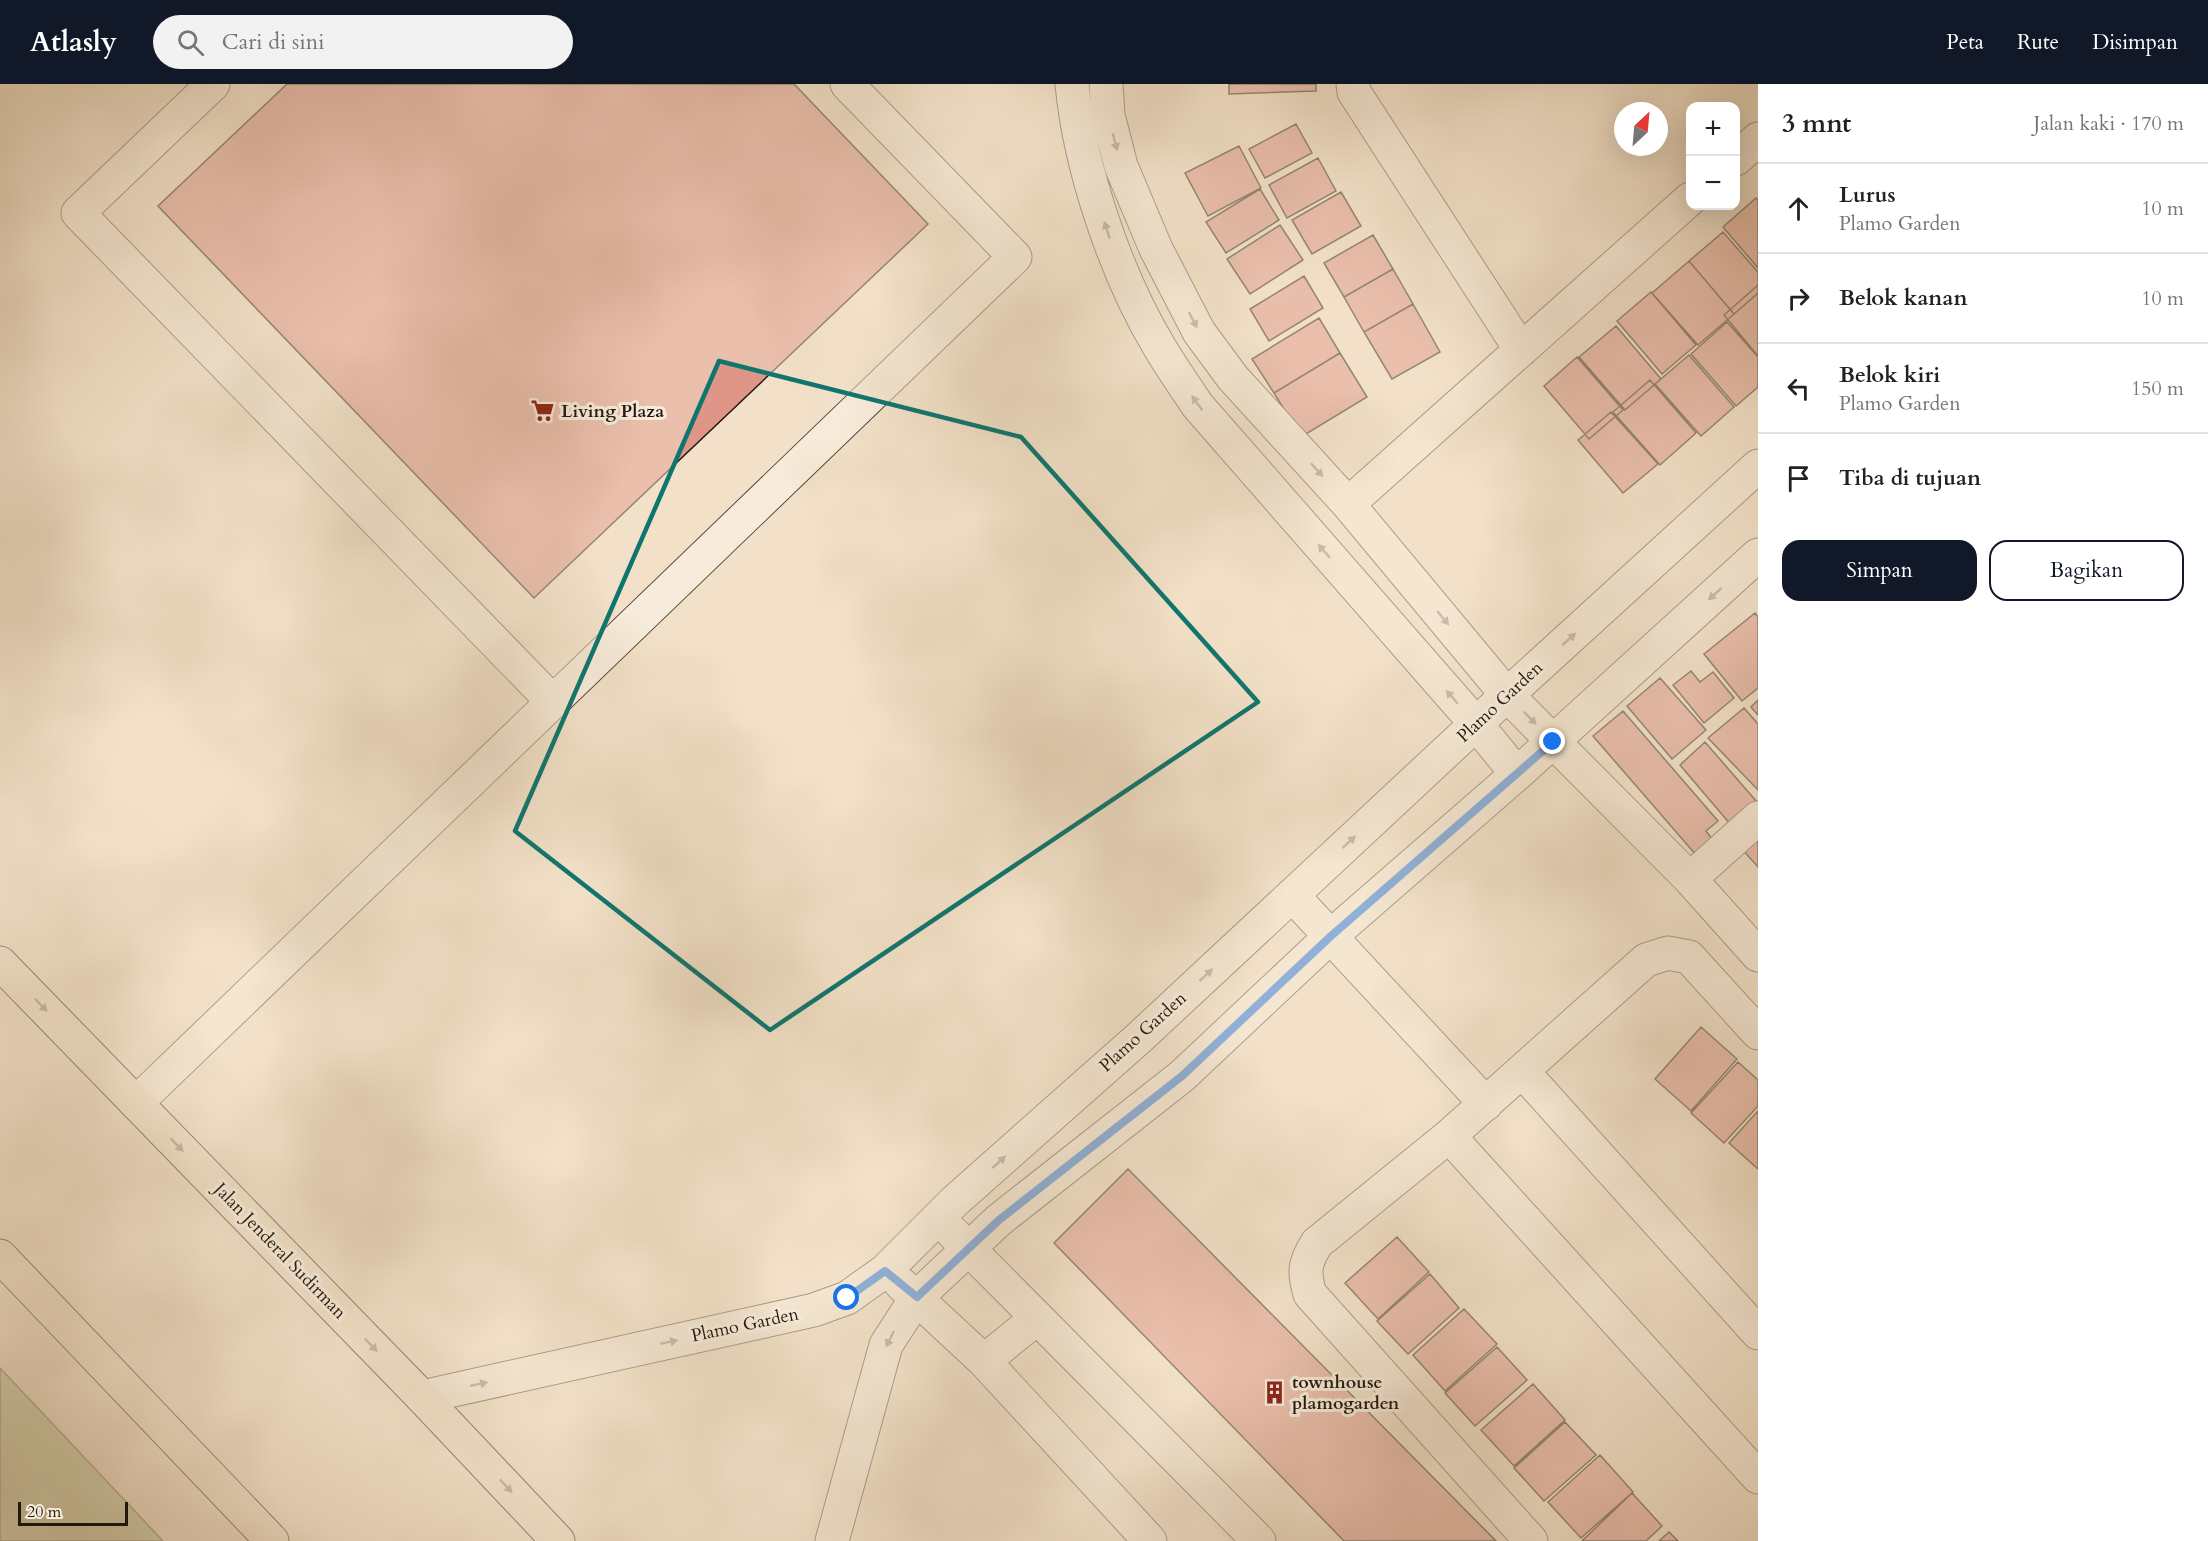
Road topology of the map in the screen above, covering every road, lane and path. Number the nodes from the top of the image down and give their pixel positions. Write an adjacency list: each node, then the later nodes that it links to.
1 (213, 84): 14 (street)
2 (847, 84): 14 (street)
3 (1072, 84): 15 (street, one-way to 3)
4 (1106, 84): 11 (street, one-way to 11)
5 (1357, 87): 9 (street)
6 (1758, 139): 7 (street)
7 (1739, 156)
8 (1686, 203): 9 (street)
9 (1521, 350): 11 (street)
10 (1758, 466): 13 (street, Plamo Garden, one-way to 10)
11 (1348, 504): 13 (street, one-way to 13)
12 (1758, 555): 16 (street, one-way to 16)
13 (1507, 695): 15 (street, Plamo Garden); 16 (street, one-way to 16)
14 (553, 702): 26 (street)
15 (1477, 725): 17 (street); 20 (street, Plamo Garden, one-way to 15)
16 (1553, 742): 17 (street); 19 (street)
17 (1517, 774): 21 (street)
18 (1758, 818): 19 (street)
19 (1690, 879): 22 (street)
20 (1292, 895): 21 (street); 29 (street, Plamo Garden, one-way to 20)
21 (1331, 936): 27 (street); 30 (street)
22 (1758, 955)
23 (0, 963): 26 (highway, Jalan Jenderal Sudirman, one-way to 26)
24 (1758, 1033): 25 (street)
25 (1523, 1072): 27 (street); 36 (street)
26 (136, 1103): 38 (highway, Jalan Jenderal Sudirman, one-way to 38)
27 (1486, 1104): 28 (street)
28 (1449, 1136): 39 (street); 45 (street)
29 (938, 1218): 30 (street); 32 (street, Plamo Garden)
30 (967, 1248): 34 (street); 35 (street)
31 (0, 1256): 40 (highway)
32 (885, 1271): 34 (street); 38 (street, Plamo Garden, one-way to 32)
33 (0, 1285): 40 (highway)
34 (917, 1297): 37 (street); 42 (street, one-way to 42)
35 (1037, 1318): 37 (street); 44 (street)
36 (1758, 1333)
37 (984, 1361): 43 (street)
38 (422, 1397): 41 (highway, Jalan Jenderal Sudirman, one-way to 41)
39 (1758, 1477)
40 (266, 1534)
41 (558, 1541)
42 (832, 1541)
43 (1150, 1541)
44 (1260, 1541)
45 (1532, 1541)

